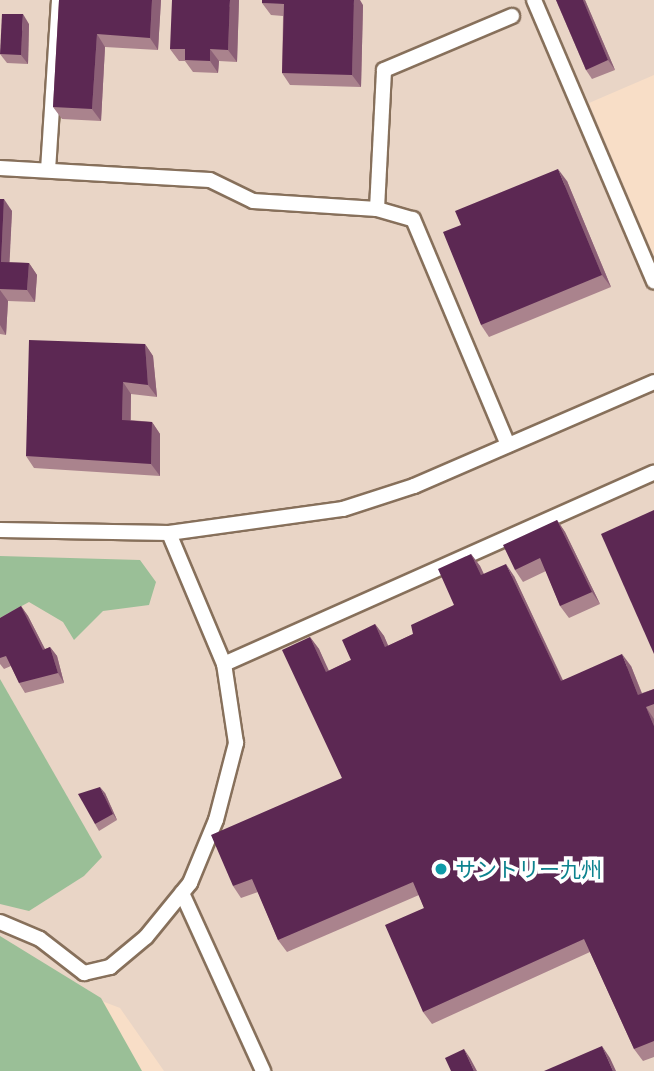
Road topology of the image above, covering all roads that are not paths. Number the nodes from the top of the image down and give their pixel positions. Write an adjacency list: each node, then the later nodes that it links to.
1 (59, 0): 5 (street)
2 (534, 0): 7 (street)
3 (512, 16): 6 (street)
4 (0, 168): 5 (street)
5 (48, 170): 6 (street)
6 (377, 209): 9 (street)
7 (654, 281)
8 (654, 382): 9 (street)
9 (508, 446): 12 (street)
10 (654, 473): 13 (street)
11 (0, 530): 12 (street)
12 (169, 533): 13 (street)
13 (225, 664): 14 (street)
14 (182, 893): 15 (street); 16 (street)
15 (0, 922)
16 (263, 1071)

